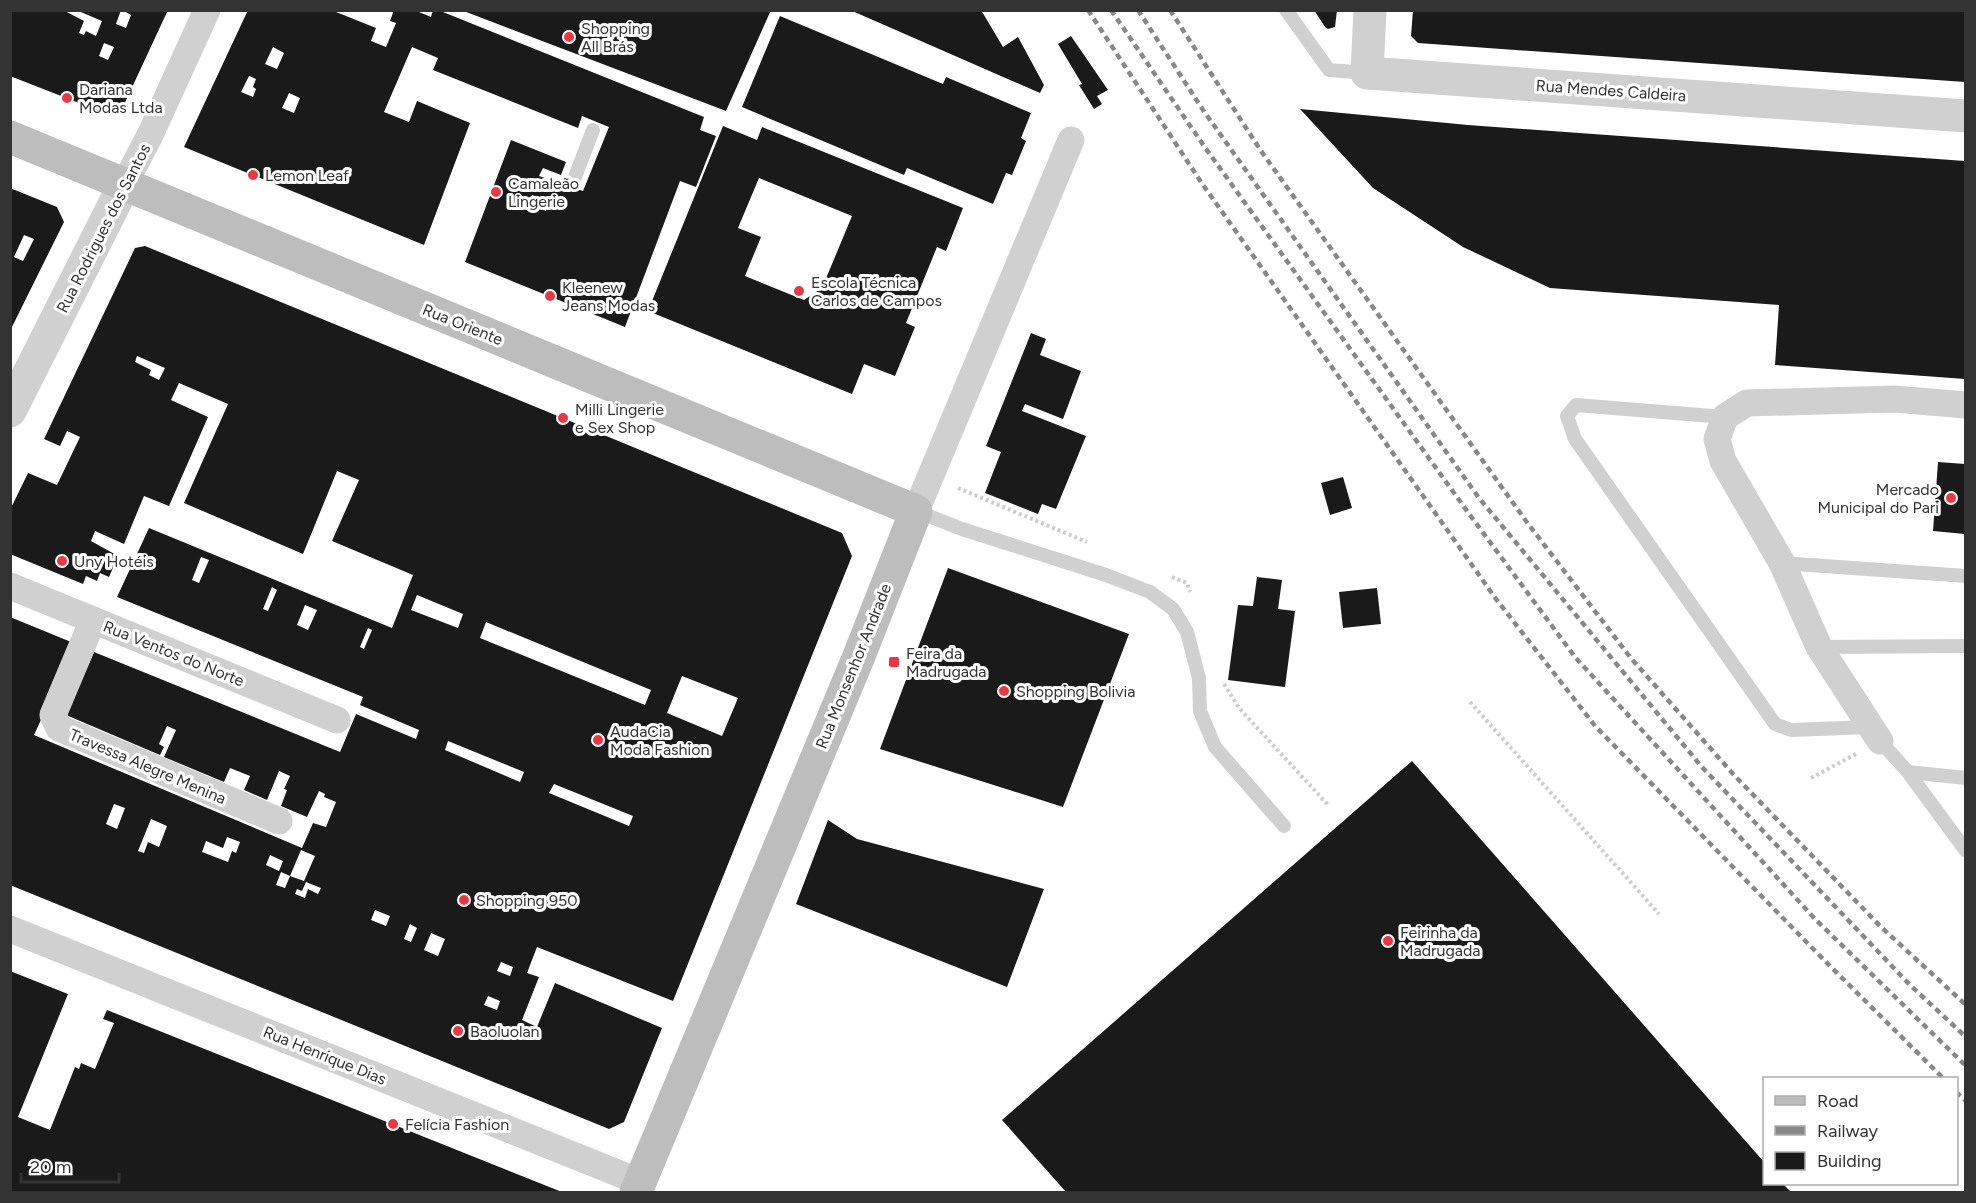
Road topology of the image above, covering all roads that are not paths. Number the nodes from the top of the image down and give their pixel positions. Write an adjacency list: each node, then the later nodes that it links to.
1 (207, 10): 10 (street, Rua Rodrigues dos Santos)
2 (1286, 10): 4 (lane, Rua Mendes Caldeira)
3 (1370, 10): 4 (street)
4 (1367, 72): 5 (street, Rua Mendes Caldeira)
5 (1965, 116)
6 (593, 130): 9 (lane)
7 (10, 137): 10 (main road, Rua Oriente)
8 (1071, 140): 14 (street, Rua Monsenhor Andrade)
9 (575, 177)
10 (124, 185): 12 (street, Rua Rodrigues dos Santos); 14 (main road, Rua Oriente)
11 (1965, 405): 13 (street)
12 (10, 411)
13 (1725, 417): 15 (street); 22 (lane)
14 (916, 511): 26 (lane); 29 (main road, Rua Monsenhor Andrade)
15 (1782, 563): 16 (lane); 20 (street)
16 (1965, 576)
17 (10, 586): 18 (street, Rua Ventos do Norte)
18 (93, 620): 21 (street, Rua Ventos do Norte); 25 (street, Travessa Alegre Menina)
19 (1965, 646): 20 (lane)
20 (1819, 647): 22 (street)
21 (337, 720)
22 (1875, 734): 23 (lane)
23 (1908, 772): 24 (lane); 27 (lane)
24 (1965, 778)
25 (279, 821)
26 (1284, 826)
27 (1965, 851)
28 (10, 928): 29 (street, Rua Henrique Dias)
29 (638, 1187)

